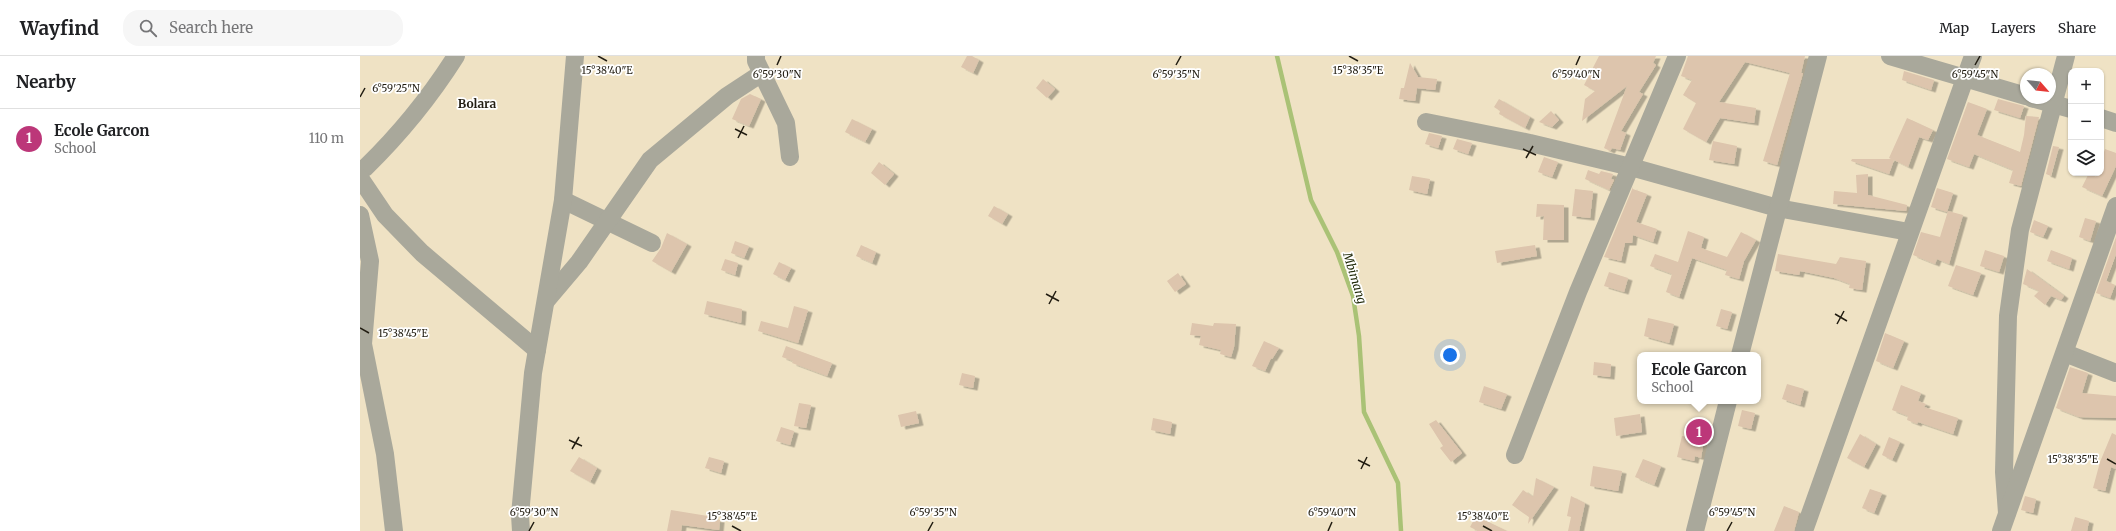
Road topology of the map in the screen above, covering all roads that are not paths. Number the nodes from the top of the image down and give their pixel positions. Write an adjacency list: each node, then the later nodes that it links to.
1 (456, 56): 20 (street)
2 (575, 56): 22 (street)
3 (756, 56): 9 (street)
4 (1677, 56): 19 (street)
5 (1818, 56): 24 (street)
6 (1890, 56): 10 (street)
7 (1973, 56): 10 (street)
8 (2066, 56): 12 (street)
9 (762, 73): 18 (street); 26 (street)
10 (1965, 79): 11 (street); 27 (street)
11 (2020, 94)
12 (2056, 96)
13 (2054, 104): 14 (street); 36 (street)
14 (2068, 109)
15 (2104, 119): 17 (street)
16 (1426, 122): 19 (street)
17 (2116, 123)
18 (790, 157)
19 (1631, 167): 24 (street); 35 (street)
20 (360, 170)
21 (360, 178): 30 (street)
22 (563, 200): 26 (street); 29 (street)
23 (2116, 206): 32 (street)
24 (1778, 208): 27 (street); 31 (street)
25 (360, 215): 37 (street)
26 (607, 220): 28 (street); 29 (street)
27 (1909, 232): 40 (street)
28 (652, 243)
29 (546, 301): 30 (street)
30 (537, 350): 38 (street)
31 (1741, 352)
32 (2065, 353): 33 (street); 36 (street)
33 (2116, 373)
34 (1727, 404): 39 (street)
35 (1515, 455)
36 (2007, 513): 41 (street)
37 (394, 531)
38 (521, 531)
39 (1695, 531)
40 (1804, 531)
41 (2001, 531)

